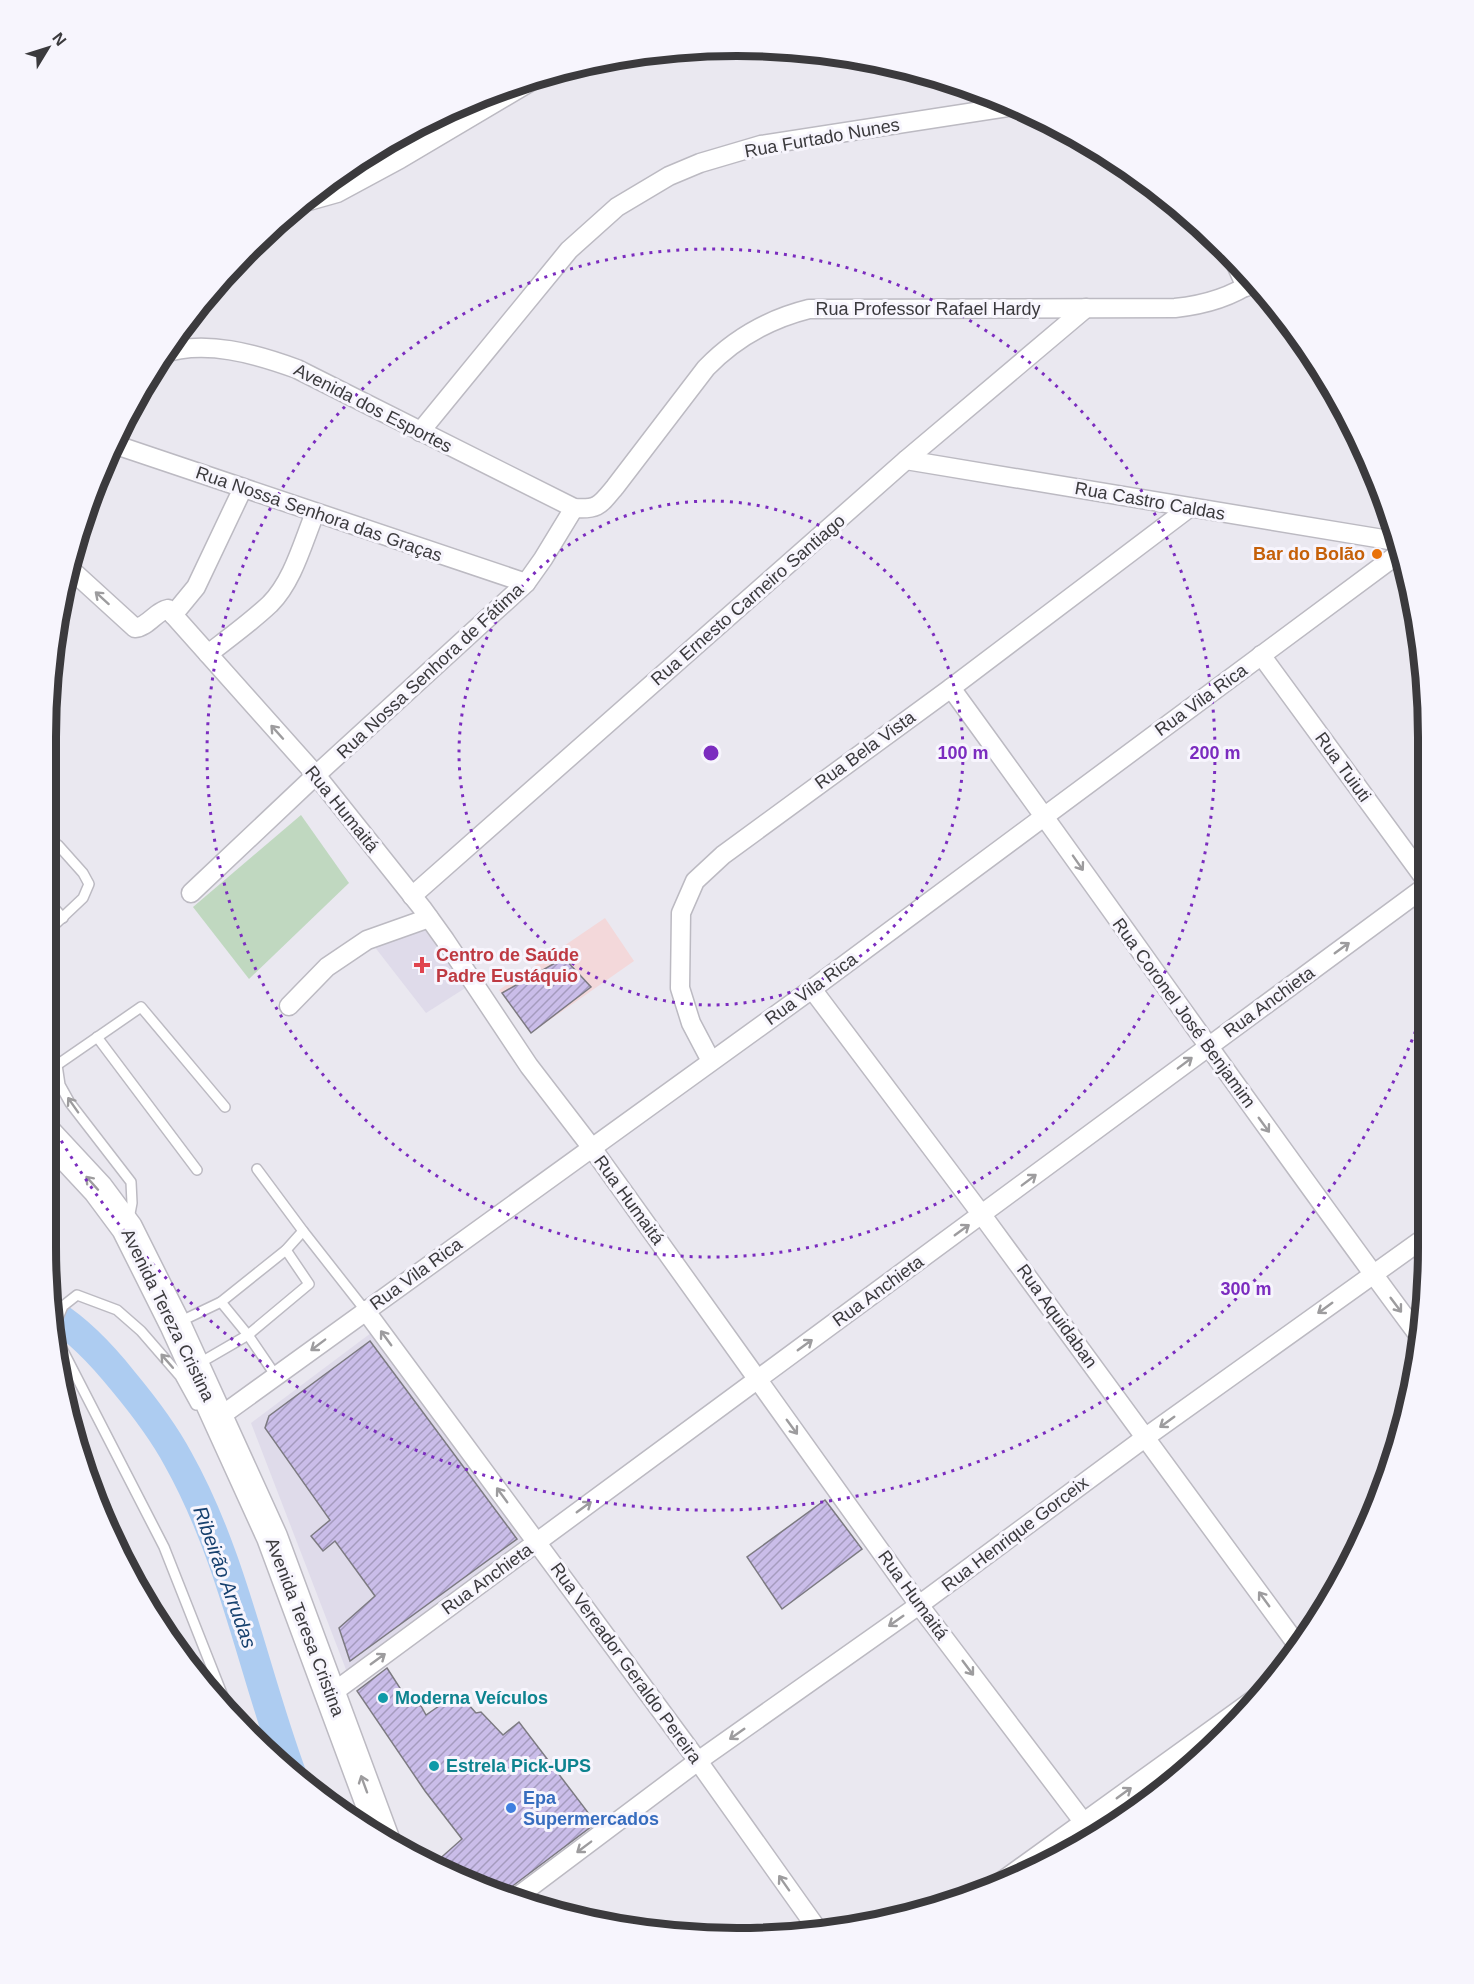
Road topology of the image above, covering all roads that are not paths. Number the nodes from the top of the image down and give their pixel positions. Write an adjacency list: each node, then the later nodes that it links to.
1 (504, 97): 3 (street)
2 (1000, 108): 7 (street, Rua Furtado Nunes)
3 (320, 198)
4 (1247, 286): 5 (street, Rua Professor Rafael Hardy)
5 (1086, 308): 9 (street, Rua Ernesto Carneiro Santiago); 11 (street, Rua Professor Rafael Hardy)
6 (175, 351): 7 (street, Avenida dos Esportes)
7 (420, 432): 11 (street, Avenida dos Esportes)
8 (121, 447): 10 (street, Rua Nossa Senhora das Graças)
9 (906, 460): 12 (street, Rua Castro Caldas); 28 (street, Rua Ernesto Carneiro Santiago)
10 (243, 488): 13 (street, Rua Nossa Senhora das Graças); 18 (street)
11 (574, 508): 17 (street, Rua Nossa Senhora de Fátima)
12 (1189, 508): 14 (street, Rua Castro Caldas); 21 (street, Rua Bela Vista)
13 (315, 513): 17 (street, Rua Nossa Senhora das Graças); 19 (street)
14 (1389, 540)
15 (1394, 558): 20 (street, Rua Vila Rica)
16 (76, 574): 18 (street, one-way to 16)
17 (526, 583): 22 (street, Rua Nossa Senhora de Fátima)
18 (173, 615): 19 (street, Rua Humaitá)
19 (208, 654): 22 (street, Rua Humaitá, one-way to 19)
20 (1262, 656): 23 (street, Rua Vila Rica); 25 (street, Rua Tuiuti)
21 (951, 688): 23 (street, Rua Coronel José Benjamim); 37 (street, Rua Bela Vista)
22 (316, 776): 27 (street, Rua Nossa Senhora de Fátima); 28 (street, Rua Humaitá)
23 (1044, 816): 33 (street, Rua Vila Rica); 36 (street, Rua Coronel José Benjamim, one-way to 36)
24 (58, 845): 30 (lane)
25 (1418, 869)
26 (1418, 892): 36 (street, Rua Anchieta, one-way to 26)
27 (191, 893)
28 (412, 896): 31 (street, Rua Humaitá)
29 (56, 910): 30 (lane)
30 (63, 918): 32 (lane)
31 (429, 918): 34 (street); 41 (street, Rua Humaitá)
32 (56, 924)
33 (812, 989): 37 (street, Rua Vila Rica); 44 (street, Rua Aquidaban)
34 (289, 1006)
35 (97, 1037): 38 (lane); 39 (lane); 43 (lane)
36 (1208, 1047): 44 (street, Rua Anchieta, one-way to 36); 49 (street, Rua Coronel José Benjamim, one-way to 49)
37 (711, 1061): 41 (street, Rua Vila Rica)
38 (57, 1065): 45 (lane, one-way to 38)
39 (225, 1107)
40 (56, 1144): 45 (highway, Avenida Tereza Cristina, one-way to 40)
41 (592, 1148): 51 (street, Rua Vila Rica); 59 (street, Rua Humaitá)
42 (257, 1169): 46 (lane, Rua Vereador Geraldo Pereira)
43 (197, 1170)
44 (982, 1215): 59 (street, Rua Anchieta, one-way to 44); 61 (street, Rua Aquidaban)
45 (127, 1228): 53 (highway, Avenida Tereza Cristina)
46 (303, 1231): 48 (lane); 51 (lane, Rua Vereador Geraldo Pereira)
47 (1418, 1242): 49 (street, Rua Henrique Gorceix)
48 (286, 1250): 50 (lane); 55 (lane)
49 (1373, 1274): 54 (street, Rua Coronel José Benjamim, one-way to 54); 61 (street, Rua Henrique Gorceix, one-way to 61)
50 (221, 1302): 53 (lane); 55 (lane)
51 (365, 1310): 58 (street, Rua Vila Rica, one-way to 58); 62 (street, Rua Vereador Geraldo Pereira, one-way to 51)
52 (59, 1315): 60 (lane, one-way to 52)
53 (175, 1324): 57 (highway, Avenida Tereza Cristina)
54 (1414, 1329)
55 (248, 1335): 57 (lane); 58 (lane)
56 (64, 1353): 65 (lane)
57 (195, 1366): 60 (highway, Avenida Tereza Cristina)
58 (276, 1376): 60 (street, Rua Vila Rica)
59 (758, 1380): 62 (street, Rua Anchieta, one-way to 59); 63 (street, Rua Humaitá, one-way to 63)
60 (214, 1427): 66 (highway, Avenida Teresa Cristina)
61 (1146, 1437): 63 (street, Rua Henrique Gorceix); 64 (street, Rua Aquidaban, one-way to 61)
62 (537, 1542): 66 (street, Rua Anchieta, one-way to 62); 68 (street, Rua Vereador Geraldo Pereira)
63 (920, 1605): 68 (street, Rua Henrique Gorceix, one-way to 68); 70 (street, Rua Humaitá, one-way to 70)
64 (1294, 1640)
65 (222, 1693)
66 (331, 1694): 69 (highway, Avenida Teresa Cristina, one-way to 66)
67 (1224, 1724): 70 (street, one-way to 67)
68 (698, 1761): 72 (street, Rua Henrique Gorceix, one-way to 72); 73 (street, Rua Vereador Geraldo Pereira, one-way to 68)
69 (380, 1827)
70 (1089, 1829): 71 (street)
71 (1063, 1845)
72 (523, 1893)
73 (814, 1924)

